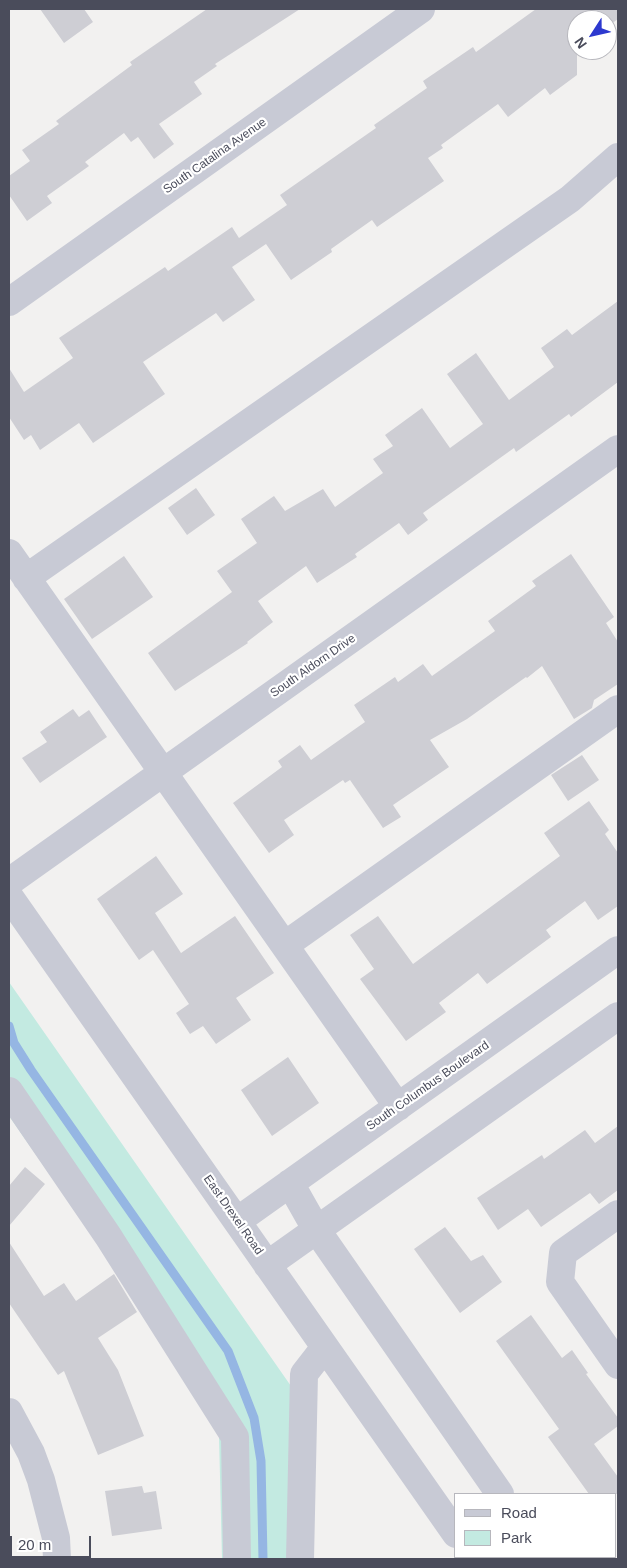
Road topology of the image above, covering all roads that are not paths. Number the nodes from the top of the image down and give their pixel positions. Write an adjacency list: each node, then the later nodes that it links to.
1 (422, 9): 3 (street, South Catalina Avenue)
2 (618, 157): 6 (street)
3 (9, 302)
4 (618, 449): 8 (street, South Aldorn Drive)
5 (9, 553): 6 (street)
6 (26, 578): 8 (street)
7 (618, 710): 11 (street)
8 (164, 772): 9 (street, South Aldorn Drive); 11 (street)
9 (9, 882)
10 (9, 896): 18 (street, East Drexel Road)
11 (285, 945): 15 (street)
12 (618, 950): 15 (street, South Columbus Boulevard)
13 (618, 1016): 19 (street)
14 (9, 1092): 27 (street)
15 (398, 1107): 16 (street, South Columbus Boulevard)
16 (290, 1183): 18 (street, South Columbus Boulevard); 19 (street)
17 (618, 1214): 22 (street)
18 (237, 1221): 20 (street, East Drexel Road)
19 (316, 1229): 20 (street); 24 (street)
20 (267, 1265): 21 (street, East Drexel Road)
21 (325, 1347): 25 (street, East Drexel Road); 28 (street)
22 (618, 1365)
23 (9, 1412): 26 (street)
24 (499, 1493)
25 (454, 1531)
26 (58, 1559)
27 (237, 1559)
28 (300, 1559)

